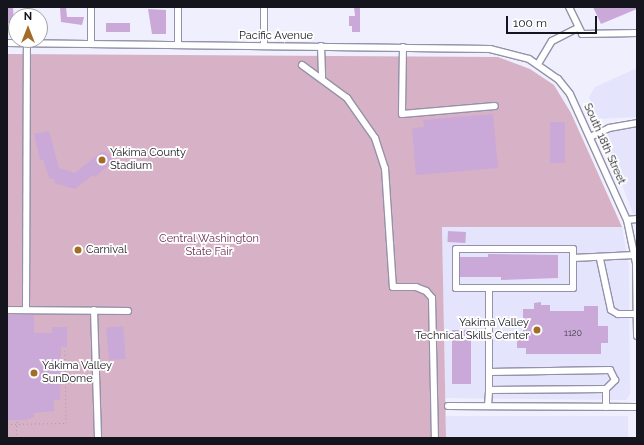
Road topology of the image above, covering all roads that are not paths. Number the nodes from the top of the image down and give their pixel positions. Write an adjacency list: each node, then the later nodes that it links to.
1 (91, 7): 8 (street)
2 (178, 7): 9 (street)
3 (264, 7): 10 (street)
4 (569, 7): 5 (street)
5 (578, 28): 6 (street); 14 (street)
6 (637, 33)
7 (48, 44): 8 (street, Pacific Avenue)
8 (91, 44): 9 (street, Pacific Avenue)
9 (178, 45): 10 (street, Pacific Avenue)
10 (264, 46): 11 (street, Pacific Avenue)
11 (321, 46): 12 (street, Pacific Avenue); 16 (street)
12 (403, 47): 14 (street, Pacific Avenue); 17 (street)
13 (27, 48): 29 (street)
14 (539, 65): 19 (street, South 18th Street)
15 (302, 66): 16 (street)
16 (322, 77): 42 (street)
17 (495, 106)
18 (637, 123): 19 (street)
19 (590, 137): 21 (street, South 18th Street)
20 (637, 219): 21 (street)
21 (628, 220): 22 (street, South 18th Street)
22 (635, 245): 23 (street, South 18th Street)
23 (636, 255): 25 (street); 27 (street, South 18th Street)
24 (573, 258): 25 (street); 26 (street); 26 (street)
25 (600, 259): 32 (street)
26 (490, 288): 34 (street)
27 (637, 294): 32 (street, South 18th Street)
28 (7, 310): 29 (street)
29 (26, 310): 30 (street)
30 (94, 310): 31 (street); 41 (street)
31 (128, 311)
32 (637, 314): 33 (street, South 18th Street)
33 (637, 336)
34 (489, 372): 35 (street); 36 (street)
35 (606, 389): 36 (street); 39 (street)
36 (489, 390): 38 (street)
37 (448, 406): 38 (street)
38 (488, 406): 39 (street)
39 (606, 407): 40 (street)
40 (637, 407)
41 (98, 438)
42 (435, 438)

